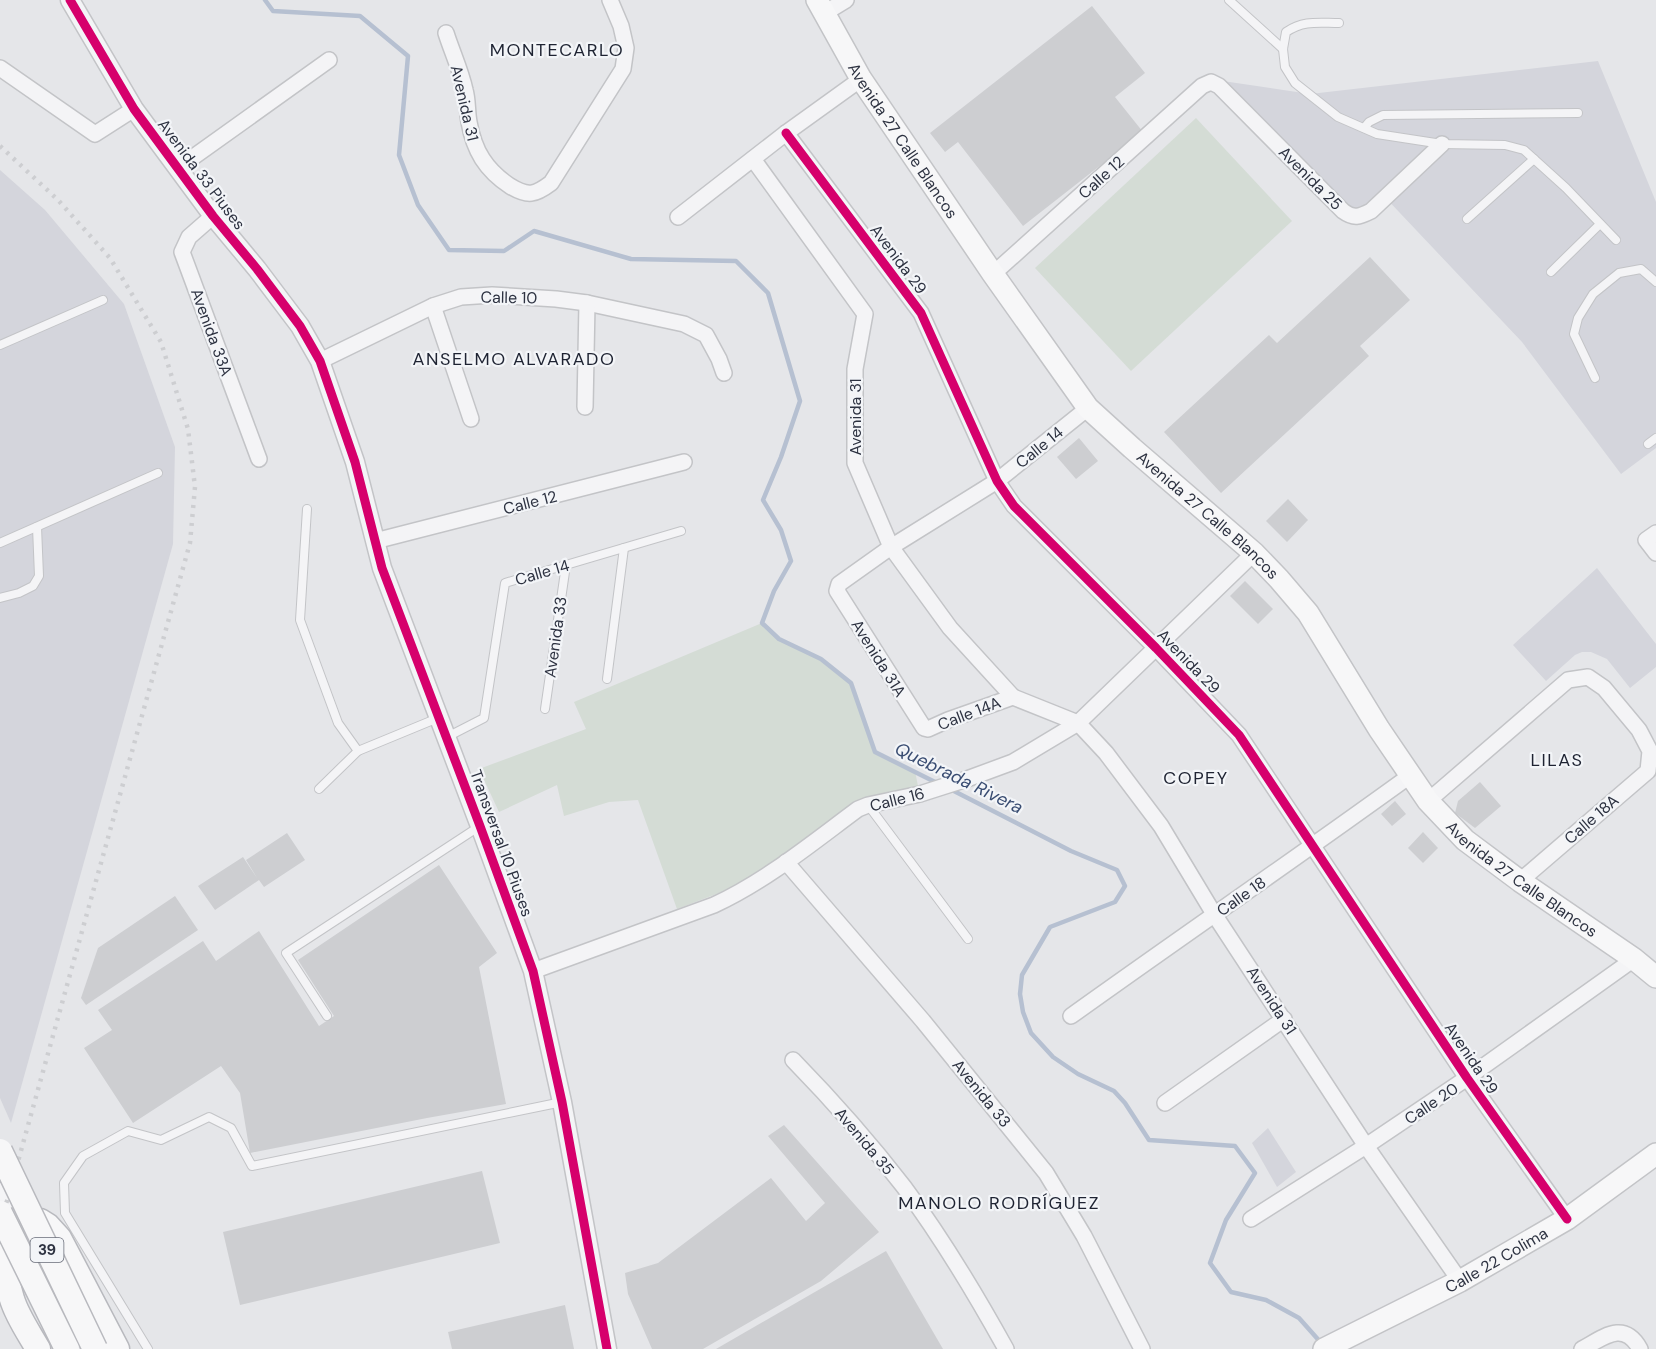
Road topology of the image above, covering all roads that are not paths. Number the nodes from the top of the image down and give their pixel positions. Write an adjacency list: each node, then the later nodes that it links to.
1 (70, 0): 13 (street, Avenida 33 Piuses)
2 (610, 0): 7 (street, Avenida 31)
3 (846, 0): 5 (street)
4 (1229, 0): 8 (lane)
5 (820, 7): 11 (main road, Avenida 27 Calle Blancos)
6 (1339, 23): 8 (lane)
7 (446, 33)
8 (1283, 49): 15 (lane)
9 (329, 60): 20 (street)
10 (0, 68): 13 (street)
11 (861, 79): 16 (street); 27 (main road, Avenida 27 Calle Blancos)
12 (1211, 82): 17 (street, Avenida 25); 27 (street, Calle 12)
13 (134, 109): 20 (street, Avenida 33 Piuses)
14 (1578, 113): 15 (lane)
15 (1364, 128): 17 (lane)
16 (786, 133): 18 (street); 44 (street, Avenida 29)
17 (1442, 144): 19 (lane)
18 (753, 159): 22 (street); 51 (street, Avenida 31)
19 (1534, 159): 23 (lane); 24 (lane)
20 (178, 168): 21 (street, Avenida 33 Piuses)
21 (213, 216): 33 (street, Avenida 33 Piuses); 41 (street, Avenida 33A)
22 (678, 217)
23 (1467, 219)
24 (1600, 224): 25 (lane); 26 (lane)
25 (1616, 240)
26 (1551, 272)
27 (993, 274): 37 (main road, Avenida 27 Calle Blancos)
28 (1656, 282): 35 (lane)
29 (103, 300): 32 (lane)
30 (586, 303): 31 (street, Calle 10); 34 (street, Calle 10); 36 (street)
31 (433, 306): 33 (street, Calle 10); 38 (street)
32 (0, 345)
33 (320, 361): 49 (street, Transversal 10 Piuses)
34 (724, 373)
35 (1595, 378)
36 (585, 407)
37 (1088, 408): 44 (street, Calle 14); 53 (main road, Avenida 27 Calle Blancos)
38 (471, 419)
39 (1656, 438): 40 (lane)
40 (1648, 444)
41 (258, 459)
42 (684, 462): 49 (street, Calle 12)
43 (158, 473): 46 (lane)
44 (997, 482): 51 (street, Calle 14); 58 (street, Avenida 29)
45 (307, 509): 66 (lane)
46 (37, 527): 50 (lane); 57 (lane)
47 (681, 531): 52 (lane, Calle 14)
48 (1651, 536): 54 (street)
49 (375, 541): 62 (street, Transversal 10 Piuses)
50 (0, 543)
51 (891, 547): 56 (street, Calle 14); 60 (street, Avenida 31)
52 (624, 548): 55 (lane, Calle 14); 59 (lane)
53 (1254, 553): 58 (street, Calle 16); 67 (main road, Avenida 27 Calle Blancos)
54 (1656, 553)
55 (566, 565): 61 (lane, Avenida 33); 65 (lane, Calle 14)
56 (839, 584): 64 (street, Avenida 31A)
57 (0, 598)
58 (1156, 648): 63 (street, Calle 16); 72 (street, Avenida 29)
59 (607, 679)
60 (1012, 697): 63 (street, Calle 14A); 64 (street, Calle 14A)
61 (544, 709)
62 (438, 718): 65 (street, Transversal 10 Piuses); 66 (lane)
63 (1078, 723): 70 (street, Calle 16); 75 (street, Avenida 31)
64 (928, 729)
65 (446, 737): 71 (street, Transversal 10 Piuses)
66 (358, 751): 68 (lane)
67 (1411, 775): 69 (main road, Avenida 27 Calle Blancos); 72 (street, Calle 18)
68 (319, 789)
69 (1428, 801): 74 (main road, Avenida 27 Calle Blancos); 74 (street, Calle 18A)
70 (868, 805): 73 (street, Calle 16); 76 (lane)
71 (480, 826): 78 (street, Transversal 10 Piuses); 80 (lane)
72 (1312, 846): 75 (street, Calle 18); 84 (street, Avenida 29)
73 (786, 862): 78 (street, Calle 16); 102 (street, Avenida 33)
74 (1520, 881): 77 (main road, Avenida 27 Calle Blancos)
75 (1215, 914): 81 (street, Calle 18); 82 (street, Avenida 31)
76 (968, 939)
77 (1634, 959): 79 (main road, Avenida 27 Calle Blancos); 84 (street, Calle 20)
78 (533, 971): 85 (street, Transversal 10 Piuses)
79 (1656, 977)
80 (327, 1016)
81 (1071, 1016)
82 (1284, 1019): 86 (street); 87 (street, Avenida 31)
83 (793, 1060): 101 (street, Avenida 35)
84 (1467, 1078): 87 (street, Calle 20); 92 (street, Avenida 29)
85 (562, 1102): 99 (lane); 100 (street, Transversal 10 Piuses)
86 (1165, 1103)
87 (1366, 1146): 91 (street, Calle 20); 94 (street, Avenida 31)
88 (0, 1151): 97 (highway, 39, bridge)
89 (1656, 1154): 92 (main road, Calle 22 Colima)
90 (0, 1186): 93 (street)
91 (1251, 1218)
92 (1567, 1219): 94 (main road, Calle 22 Colima)
93 (9, 1220): 95 (highway); 96 (highway, 39, bridge); 98 (highway)
94 (1460, 1281): 103 (main road, Calle 22 Colima)
95 (38, 1349)
96 (67, 1349)
97 (95, 1349)
98 (117, 1349)
99 (148, 1349)
100 (607, 1349)
101 (1006, 1349)
102 (1142, 1349)
103 (1324, 1349)
104 (1582, 1349): 105 (street)
105 (1640, 1349)

